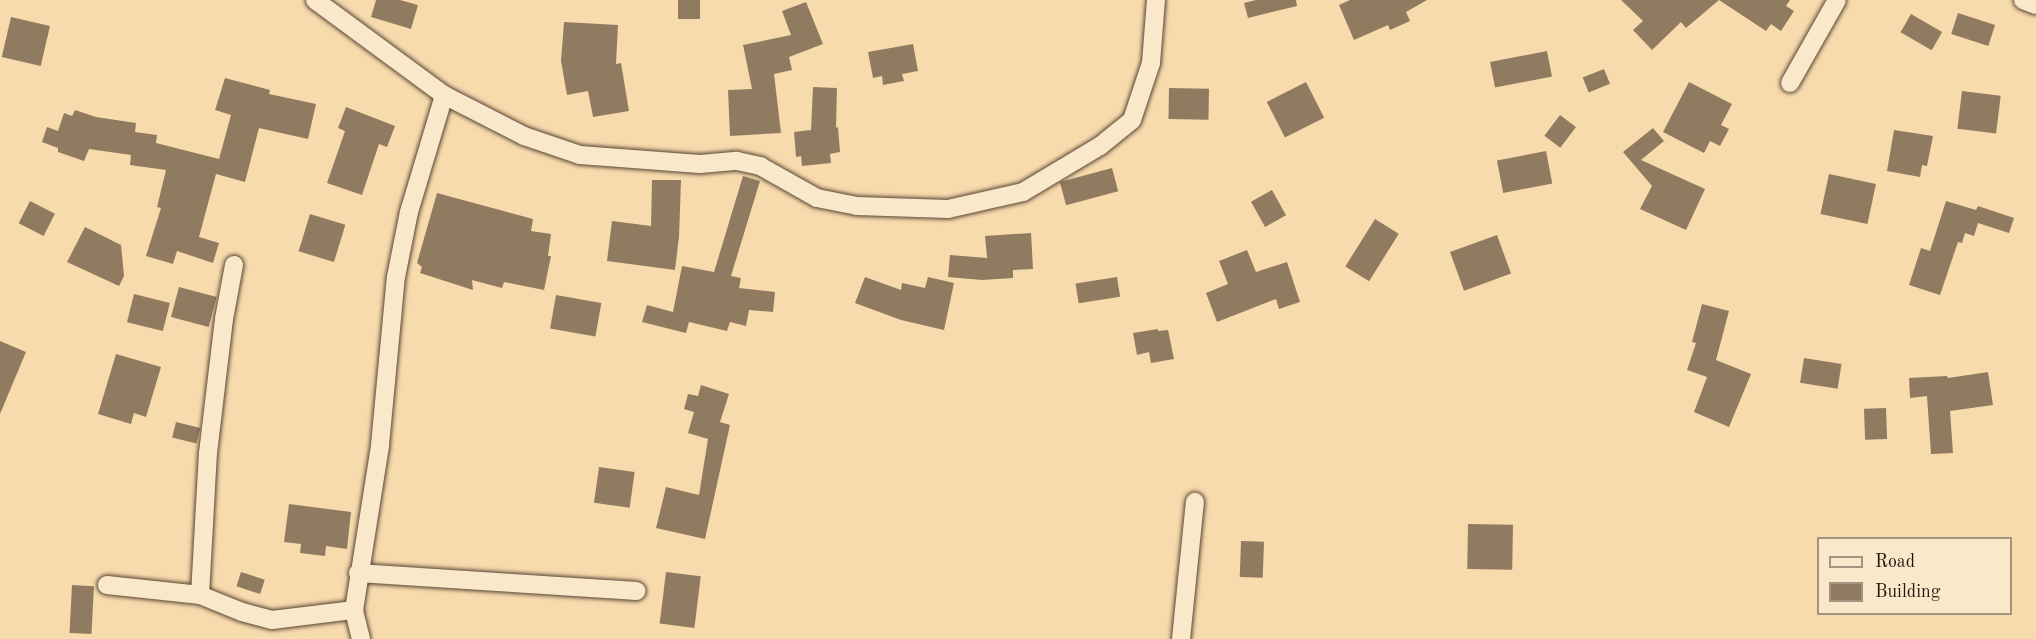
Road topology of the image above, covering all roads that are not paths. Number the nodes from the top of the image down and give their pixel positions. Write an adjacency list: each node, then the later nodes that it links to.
1 (315, 0): 7 (street)
2 (1156, 0): 7 (street)
3 (1837, 0): 6 (street)
4 (2023, 0): 5 (street)
5 (2036, 5)
6 (1790, 83)
7 (444, 95): 10 (street)
8 (234, 265): 13 (street)
9 (1195, 502): 16 (street)
10 (358, 573): 12 (street); 14 (street)
11 (107, 585): 13 (street)
12 (636, 591)
13 (200, 596): 14 (street)
14 (354, 610): 15 (street)
15 (361, 639)
16 (1181, 639)

